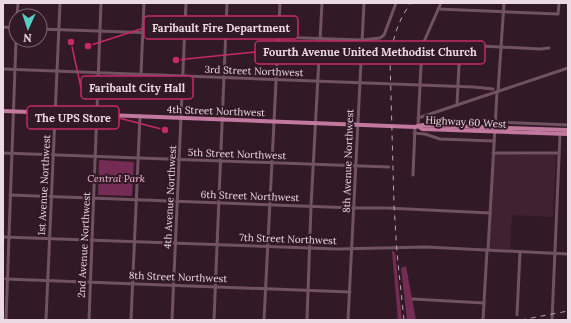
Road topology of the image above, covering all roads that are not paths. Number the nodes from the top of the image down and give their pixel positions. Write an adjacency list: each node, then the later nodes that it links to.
1 (60, 3): 16 (street, 1st Avenue Northwest)
2 (101, 3): 17 (street, 2nd Avenue Northwest)
3 (144, 3): 18 (street)
4 (186, 3): 19 (street, 4th Avenue Northwest)
5 (227, 3): 20 (street)
6 (280, 3): 21 (street)
7 (322, 3): 22 (street)
8 (364, 3): 24 (street, 8th Avenue Northwest)
9 (396, 3): 23 (street)
10 (440, 3): 13 (street)
11 (504, 3): 14 (street)
12 (558, 3): 14 (street)
13 (438, 8): 14 (street); 25 (street)
14 (503, 12): 27 (street)
15 (48, 29): 16 (street)
16 (59, 30): 17 (street); 34 (street, 1st Avenue Northwest)
17 (100, 32): 18 (street); 35 (street, 2nd Avenue Northwest)
18 (143, 33): 19 (street); 36 (street)
19 (185, 34): 20 (street); 37 (street, 4th Avenue Northwest)
20 (226, 36): 21 (street); 38 (street)
21 (278, 37): 22 (street); 39 (street)
22 (320, 39): 24 (street); 40 (street)
23 (372, 39): 24 (street); 30 (street)
24 (362, 40): 30 (street, 8th Avenue Northwest)
25 (423, 43): 26 (street); 42 (street)
26 (460, 45): 27 (street); 43 (street)
27 (501, 47): 29 (street); 45 (street)
28 (16, 48): 33 (street)
29 (549, 48)
30 (361, 50): 41 (street, 8th Avenue Northwest)
31 (568, 68): 45 (street)
32 (3, 69): 33 (street, 3rd Street Northwest)
33 (15, 70): 34 (street, 3rd Street Northwest); 48 (street)
34 (57, 71): 35 (street, 3rd Street Northwest); 49 (street, 1st Avenue Northwest)
35 (98, 72): 36 (street, 3rd Street Northwest); 50 (street, 2nd Avenue Northwest)
36 (141, 74): 37 (street, 3rd Street Northwest)
37 (183, 76): 38 (street, 3rd Street Northwest); 52 (street, 4th Avenue Northwest)
38 (224, 77): 39 (street, 3rd Street Northwest); 54 (street)
39 (276, 79): 40 (street, 3rd Street Northwest); 55 (street)
40 (318, 81): 41 (street, 3rd Street Northwest); 56 (street)
41 (359, 82): 42 (street, 3rd Street Northwest); 57 (street, 8th Avenue Northwest)
42 (420, 85): 43 (street, 3rd Street Northwest); 53 (street)
43 (458, 86): 44 (street, 3rd Street Northwest); 46 (street)
44 (493, 89)
45 (497, 92): 46 (street); 61 (street)
46 (457, 105): 53 (street)
47 (3, 111): 48 (main road, 4th Street Northwest)
48 (13, 112): 49 (main road, 4th Street Northwest); 68 (street)
49 (56, 113): 50 (main road, 4th Street Northwest); 71 (street, 1st Avenue Northwest)
50 (97, 114): 51 (main road, 4th Street Northwest); 72 (street, 2nd Avenue Northwest)
51 (140, 116): 52 (main road, 4th Street Northwest); 73 (street)
52 (181, 118): 54 (main road, 4th Street Northwest); 74 (street, 4th Avenue Northwest)
53 (418, 118): 60 (street)
54 (222, 119): 55 (main road, 4th Street Northwest); 75 (street)
55 (274, 121): 56 (main road, 4th Street Northwest); 76 (street)
56 (316, 123): 57 (main road, 4th Street Northwest); 77 (street)
57 (357, 124): 60 (main road, 4th Street Northwest); 78 (street, 8th Avenue Northwest)
58 (561, 124): 59 (street); 61 (street); 63 (street)
59 (568, 125)
60 (416, 126): 61 (main road, Highway 60 West); 64 (street)
61 (495, 127): 63 (main road, Highway 60 West); 66 (street)
62 (568, 130): 63 (main road, Highway 60 West)
63 (560, 132): 65 (main road, Highway 60 West); 70 (street)
64 (414, 133): 66 (street); 80 (street)
65 (568, 134)
66 (494, 141): 69 (street)
67 (3, 153): 68 (street, 5th Street Northwest)
68 (12, 153): 71 (street, 5th Street Northwest); 81 (street)
69 (493, 153): 70 (street); 90 (street)
70 (559, 153): 103 (street)
71 (54, 155): 72 (street, 5th Street Northwest); 82 (street, 1st Avenue Northwest)
72 (96, 157): 73 (street, 5th Street Northwest); 83 (street, 2nd Avenue Northwest)
73 (138, 158): 74 (street, 5th Street Northwest); 84 (street)
74 (180, 160): 75 (street, 5th Street Northwest); 85 (street, 4th Avenue Northwest)
75 (221, 161): 76 (street, 5th Street Northwest); 86 (street)
76 (272, 163): 77 (street, 5th Street Northwest); 87 (street)
77 (314, 164): 78 (street, 5th Street Northwest); 88 (street)
78 (355, 166): 79 (street, 5th Street Northwest); 89 (street, 8th Avenue Northwest)
79 (389, 167)
80 (412, 175)
81 (10, 195): 82 (street, 6th Street Northwest); 92 (street)
82 (52, 197): 83 (street, 6th Street Northwest); 93 (street, 1st Avenue Northwest)
83 (94, 198): 84 (street, 6th Street Northwest); 94 (street, 2nd Avenue Northwest)
84 (136, 200): 85 (street, 6th Street Northwest); 95 (street)
85 (178, 201): 86 (street, 6th Street Northwest); 96 (street, 4th Avenue Northwest)
86 (219, 203): 87 (street, 6th Street Northwest); 97 (street)
87 (270, 205): 88 (street, 6th Street Northwest); 98 (street)
88 (311, 206): 89 (street, 6th Street Northwest); 99 (street)
89 (354, 208): 90 (street, 6th Street Northwest); 100 (street, 8th Avenue Northwest)
90 (490, 213): 101 (street)
91 (3, 237): 92 (street, 7th Street Northwest)
92 (8, 237): 93 (street, 7th Street Northwest); 105 (street)
93 (50, 238): 94 (street, 7th Street Northwest); 106 (street, 1st Avenue Northwest)
94 (92, 240): 95 (street, 7th Street Northwest); 107 (street, 2nd Avenue Northwest)
95 (133, 241): 96 (street, 7th Street Northwest); 108 (street)
96 (175, 243): 97 (street, 7th Street Northwest); 109 (street, 4th Avenue Northwest)
97 (217, 244): 98 (street, 7th Street Northwest); 110 (street)
98 (268, 246): 99 (street, 7th Street Northwest); 111 (street)
99 (310, 248): 100 (street, 7th Street Northwest); 112 (street)
100 (352, 249): 101 (street, 7th Street Northwest); 113 (street, 8th Avenue Northwest)
101 (488, 250): 102 (street, 7th Street Northwest); 115 (street)
102 (520, 252): 103 (street, 7th Street Northwest); 116 (street)
103 (555, 253): 104 (street, 7th Street Northwest); 127 (street)
104 (568, 254)
105 (6, 279): 106 (street, 8th Street Northwest); 117 (street)
106 (48, 280): 107 (street, 8th Street Northwest); 118 (street, 1st Avenue Northwest)
107 (90, 282): 108 (street, 8th Street Northwest); 119 (street, 2nd Avenue Northwest)
108 (132, 284): 109 (street, 8th Street Northwest); 120 (street)
109 (174, 285): 110 (street, 8th Street Northwest); 121 (street, 4th Avenue Northwest)
110 (216, 286): 111 (street, 8th Street Northwest); 122 (street)
111 (266, 288): 112 (street, 8th Street Northwest); 123 (street)
112 (308, 290): 113 (street, 8th Street Northwest); 124 (street)
113 (350, 292): 125 (street, 8th Avenue Northwest)
114 (413, 299): 115 (street)
115 (484, 303): 126 (street)
116 (517, 315)
117 (6, 320)
118 (46, 320)
119 (89, 320)
120 (130, 320)
121 (172, 320)
122 (214, 320)
123 (264, 320)
124 (307, 320)
125 (348, 320)
126 (483, 320)
127 (552, 320)

